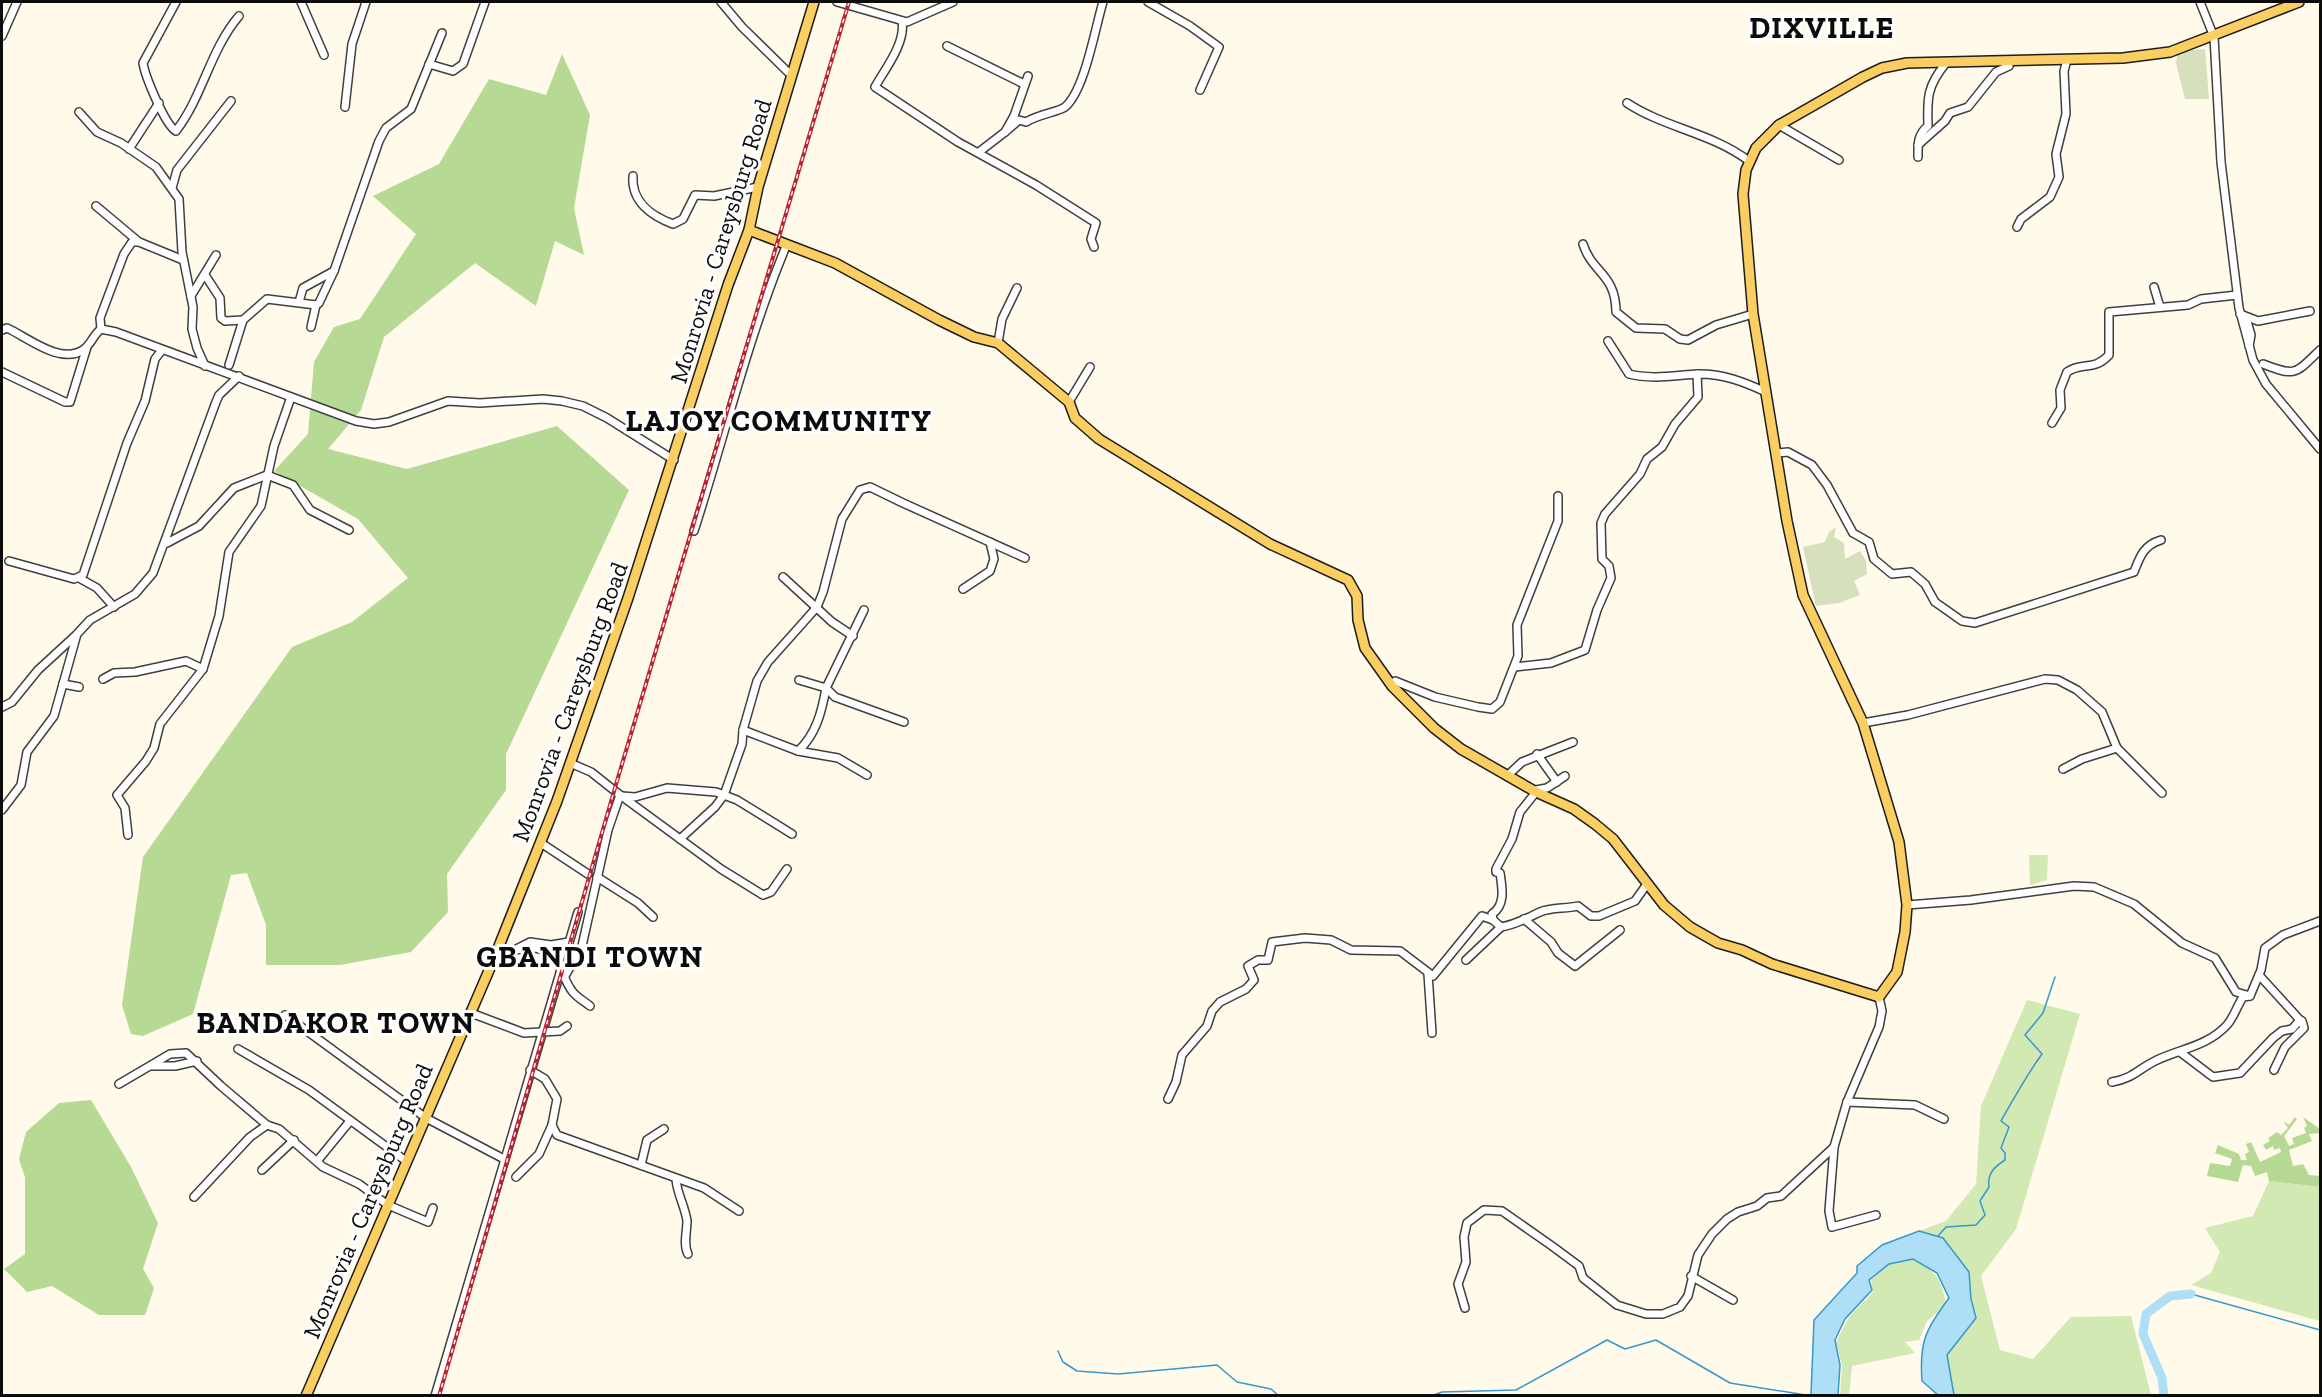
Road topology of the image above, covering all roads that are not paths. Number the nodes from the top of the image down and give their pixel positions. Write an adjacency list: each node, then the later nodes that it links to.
1 (17, 2): 18 (street)
2 (176, 2): 31 (street)
3 (301, 2): 21 (street)
4 (366, 2): 33 (street)
5 (485, 2): 24 (street)
6 (721, 2): 26 (street)
7 (814, 2): 26 (main road, Monrovia - Careysburg Road)
8 (837, 2): 14 (street)
9 (953, 2): 16 (street)
10 (1103, 2): 36 (street)
11 (1148, 2): 29 (street)
12 (2200, 2): 19 (street)
13 (2299, 2): 19 (main road)
14 (848, 3): 16 (street)
15 (239, 16): 31 (street)
16 (902, 21): 39 (street)
17 (442, 33): 24 (street)
18 (2, 36)
19 (2214, 37): 22 (main road); 59 (street)
20 (947, 46): 28 (street)
21 (324, 55)
22 (2067, 60): 23 (main road); 47 (street)
23 (1946, 63): 35 (main road); 37 (street)
24 (429, 64): 55 (street)
25 (2009, 66): 37 (street)
26 (792, 76): 45 (main road, Monrovia - Careysburg Road)
27 (1028, 76): 28 (street)
28 (1024, 84): 36 (street)
29 (1200, 90)
30 (231, 101): 44 (street)
31 (159, 103): 38 (street)
32 (1627, 103): 42 (street)
33 (345, 107)
34 (79, 112): 38 (street)
35 (1779, 125): 41 (street); 42 (main road)
36 (1005, 132): 39 (street)
37 (1918, 145): 40 (street)
38 (129, 149): 44 (street)
39 (979, 152): 52 (street)
40 (1918, 157)
41 (1839, 160)
42 (1749, 161): 65 (main road)
43 (633, 176): 45 (street)
44 (172, 188): 54 (street)
45 (758, 188): 48 (main road, Monrovia - Careysburg Road)
46 (96, 206): 49 (street)
47 (2017, 227)
48 (749, 230): 50 (main road); 91 (main road, Monrovia - Careysburg Road)
49 (139, 242): 54 (street); 69 (street)
50 (787, 244): 72 (main road); 95 (street)
51 (1583, 244): 65 (street)
52 (1094, 246)
53 (216, 255): 56 (street)
54 (183, 260): 60 (street)
55 (334, 271): 61 (street); 62 (street)
56 (205, 275): 60 (street); 67 (street)
57 (2154, 287): 63 (street)
58 (1017, 288): 72 (street)
59 (2237, 295): 63 (street); 66 (street)
60 (191, 296): 79 (street)
61 (299, 302): 62 (street); 67 (street)
62 (316, 305): 68 (street)
63 (2160, 307): 88 (street)
64 (2310, 310): 66 (street)
65 (1753, 314): 85 (main road)
66 (2243, 316): 75 (street)
67 (243, 320): 78 (street)
68 (311, 327)
69 (101, 329): 73 (street); 74 (street)
70 (2, 330): 73 (street)
71 (1608, 341): 82 (street)
72 (998, 343): 87 (main road)
73 (87, 347): 81 (street)
74 (162, 350): 79 (street); 102 (street)
75 (2250, 350): 77 (street); 84 (street)
76 (2320, 350): 77 (street)
77 (2263, 364): 84 (street)
78 (229, 365)
79 (205, 366): 83 (street)
80 (1090, 367): 87 (street)
81 (2, 372)
82 (1697, 374): 85 (street); 109 (street)
83 (239, 376): 86 (street); 96 (street)
84 (2266, 384): 89 (street)
85 (1766, 392): 90 (main road)
86 (291, 397): 91 (street); 92 (street)
87 (1070, 402): 114 (main road)
88 (2052, 423)
89 (2320, 449)
90 (1777, 453): 97 (street); 119 (main road)
91 (674, 460): 125 (main road, Monrovia - Careysburg Road)
92 (267, 475): 94 (street); 96 (street); 110 (street)
93 (1558, 496): 109 (street)
94 (349, 530)
95 (694, 531)
96 (168, 540): 104 (street)
97 (2161, 540)
98 (990, 542): 99 (street); 103 (street); 105 (street)
99 (1025, 558)
100 (9, 561): 102 (street)
101 (783, 577): 105 (street)
102 (79, 578): 104 (street)
103 (963, 589)
104 (114, 607): 107 (street)
105 (817, 607): 108 (street); 120 (street)
106 (864, 610): 108 (street)
107 (77, 634): 113 (street); 117 (street)
108 (853, 636): 116 (street)
109 (1515, 667): 114 (street)
110 (203, 669): 111 (street); 137 (street)
111 (103, 679)
112 (799, 680): 116 (street)
113 (63, 684): 115 (street); 135 (street)
114 (1392, 686): 128 (main road)
115 (79, 687)
116 (826, 688): 118 (street); 123 (street)
117 (2, 707)
118 (904, 722)
119 (1863, 723): 122 (street); 144 (main road)
120 (743, 730): 123 (street); 134 (street)
121 (1573, 742): 124 (street)
122 (2117, 748): 126 (street); 132 (street)
123 (798, 751): 127 (street)
124 (1537, 754): 128 (street); 130 (street)
125 (570, 763): 133 (street); 139 (main road, Monrovia - Careysburg Road)
126 (2063, 769)
127 (867, 774)
128 (1507, 776): 131 (main road)
129 (1565, 776): 130 (street)
130 (1557, 782): 131 (street)
131 (1533, 790): 143 (main road); 148 (street)
132 (2162, 793)
133 (620, 795): 134 (street); 138 (street); 142 (street)
134 (724, 795): 136 (street); 138 (street)
135 (2, 807)
136 (792, 834)
137 (128, 835)
138 (680, 839): 140 (street)
139 (541, 843): 141 (street); 154 (main road, Monrovia - Careysburg Road)
140 (787, 869)
141 (588, 874)
142 (597, 877): 146 (street); 159 (street)
143 (1647, 884): 147 (street); 161 (main road)
144 (1907, 905): 160 (street); 161 (main road)
145 (578, 912): 152 (street)
146 (653, 917)
147 (1524, 919): 150 (street); 151 (street)
148 (1493, 920): 150 (street); 157 (street)
149 (2320, 921): 158 (street)
150 (1501, 927): 155 (street)
151 (1620, 930)
152 (569, 942): 153 (street); 156 (street)
153 (512, 953): 154 (street); 156 (street)
154 (495, 956): 163 (main road, Monrovia - Careysburg Road)
155 (1466, 960)
156 (561, 968): 159 (street); 167 (street)
157 (1428, 974): 168 (street); 177 (street)
158 (2259, 975): 160 (street); 165 (street)
159 (565, 976): 162 (street)
160 (2250, 996): 170 (street)
161 (1879, 997): 178 (street)
162 (590, 1006)
163 (471, 1013): 167 (street); 179 (main road, Monrovia - Careysburg Road)
164 (285, 1015): 179 (street)
165 (2300, 1020): 170 (street); 174 (street)
166 (567, 1026): 167 (street)
167 (542, 1033): 173 (street)
168 (1432, 1034)
169 (238, 1050): 181 (street)
170 (2180, 1052): 175 (street)
171 (197, 1061): 172 (street); 172 (street); 182 (street)
172 (152, 1066): 176 (street)
173 (530, 1070): 183 (street); 187 (street)
174 (2274, 1070)
175 (2112, 1082)
176 (119, 1084)
177 (1168, 1099)
178 (1846, 1102): 180 (street); 186 (street)
179 (426, 1118): 187 (street); 189 (main road, Monrovia - Careysburg Road)
180 (1944, 1119)
181 (350, 1121): 188 (street); 189 (street)
182 (267, 1125): 185 (street); 194 (street)
183 (552, 1125): 190 (street); 192 (street)
184 (664, 1129): 190 (street)
185 (294, 1140): 188 (street); 191 (street)
186 (1834, 1147): 198 (street); 200 (street)
187 (504, 1159): 204 (street)
188 (318, 1160): 195 (street)
189 (406, 1161): 195 (main road, Monrovia - Careysburg Road)
190 (640, 1166): 193 (street)
191 (262, 1170)
192 (516, 1177)
193 (676, 1179): 197 (street); 199 (street)
194 (194, 1197)
195 (388, 1205): 196 (street); 203 (main road, Monrovia - Careysburg Road)
196 (433, 1208)
197 (739, 1210)
198 (1876, 1215)
199 (688, 1254)
200 (1691, 1276): 201 (street); 202 (street)
201 (1733, 1300)
202 (1465, 1308)
203 (306, 1395)
204 (435, 1395)

